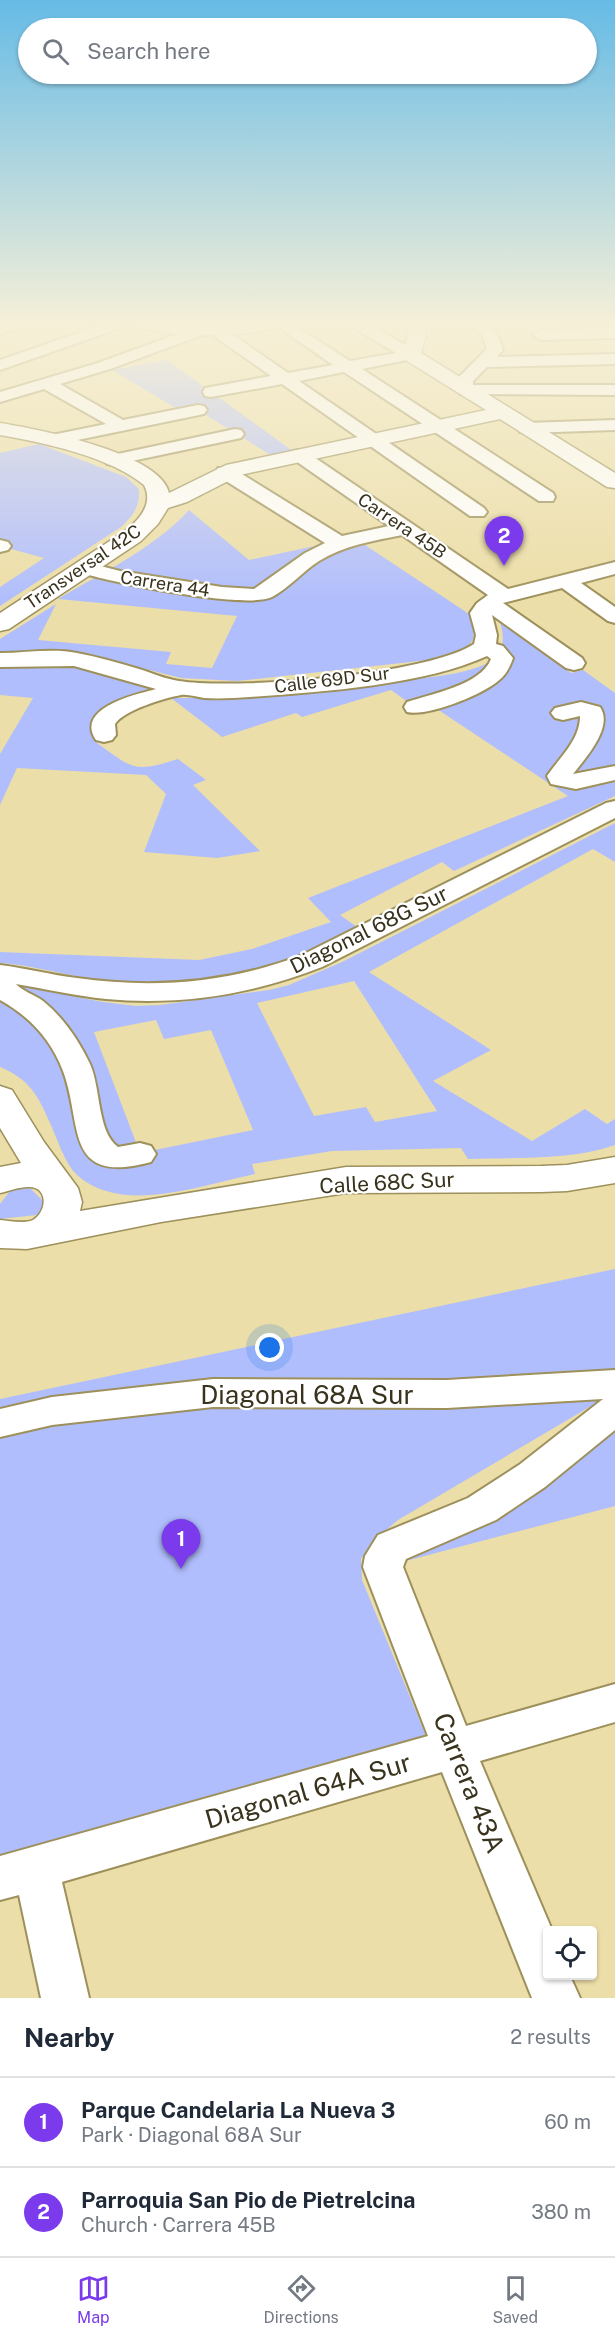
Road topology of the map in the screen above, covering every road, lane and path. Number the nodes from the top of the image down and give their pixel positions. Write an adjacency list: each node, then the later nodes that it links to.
1 (103, 415): 7 (street)
2 (170, 415): 13 (street)
3 (338, 415): 14 (street)
4 (422, 415): 9 (street)
5 (491, 415): 9 (street)
6 (506, 415): 10 (street)
7 (115, 422)
8 (615, 425): 10 (street)
9 (438, 426): 14 (street); 20 (street)
10 (526, 428): 19 (street)
11 (6, 433): 13 (street)
12 (235, 435): 17 (street)
13 (46, 438): 15 (street); 17 (street)
14 (373, 440): 16 (street); 22 (street)
15 (0, 446)
16 (299, 455): 18 (street); 23 (street, Carrera 45B)
17 (113, 460): 21 (street)
18 (225, 472): 21 (street); 24 (street)
19 (615, 482)
20 (546, 497)
21 (158, 504): 25 (street, Transversal 42C)
22 (477, 512)
23 (405, 528): 24 (street); 28 (street, Carrera 45B)
24 (339, 543): 25 (street, Carrera 44)
25 (85, 568): 30 (street, Transversal 42C)
26 (615, 568): 27 (street)
27 (565, 580): 28 (street); 29 (street)
28 (496, 600): 31 (street); 33 (street, Carrera 45B)
29 (615, 617)
30 (0, 624)
31 (484, 647): 34 (street, Calle 69D Sur); 35 (street)
32 (0, 660): 34 (street, Calle 69D Sur)
33 (574, 663)
34 (178, 688): 37 (street)
35 (415, 706)
36 (563, 713): 38 (street)
37 (104, 735)
38 (615, 773)
39 (615, 808): 40 (street, Diagonal 68G Sur)
40 (0, 973): 42 (street)
41 (5, 1107): 43 (street); 46 (street)
42 (140, 1154)
43 (0, 1170)
44 (615, 1170): 47 (street, Calle 68C Sur)
45 (0, 1180): 46 (street)
46 (57, 1185): 47 (street, Calle 68C Sur); 48 (street)
47 (161, 1209): 48 (street, Calle 68C Sur)
48 (12, 1235)
49 (615, 1384): 51 (street, Diagonal 68A Sur)
50 (615, 1409): 53 (street, Carrera 43A)
51 (0, 1423)
52 (615, 1703): 53 (street, Diagonal 64A Sur)
53 (454, 1749): 54 (street, Diagonal 64A Sur); 56 (street, Carrera 43A)
54 (18, 1872): 55 (street)
55 (65, 1998)
56 (556, 1998)

